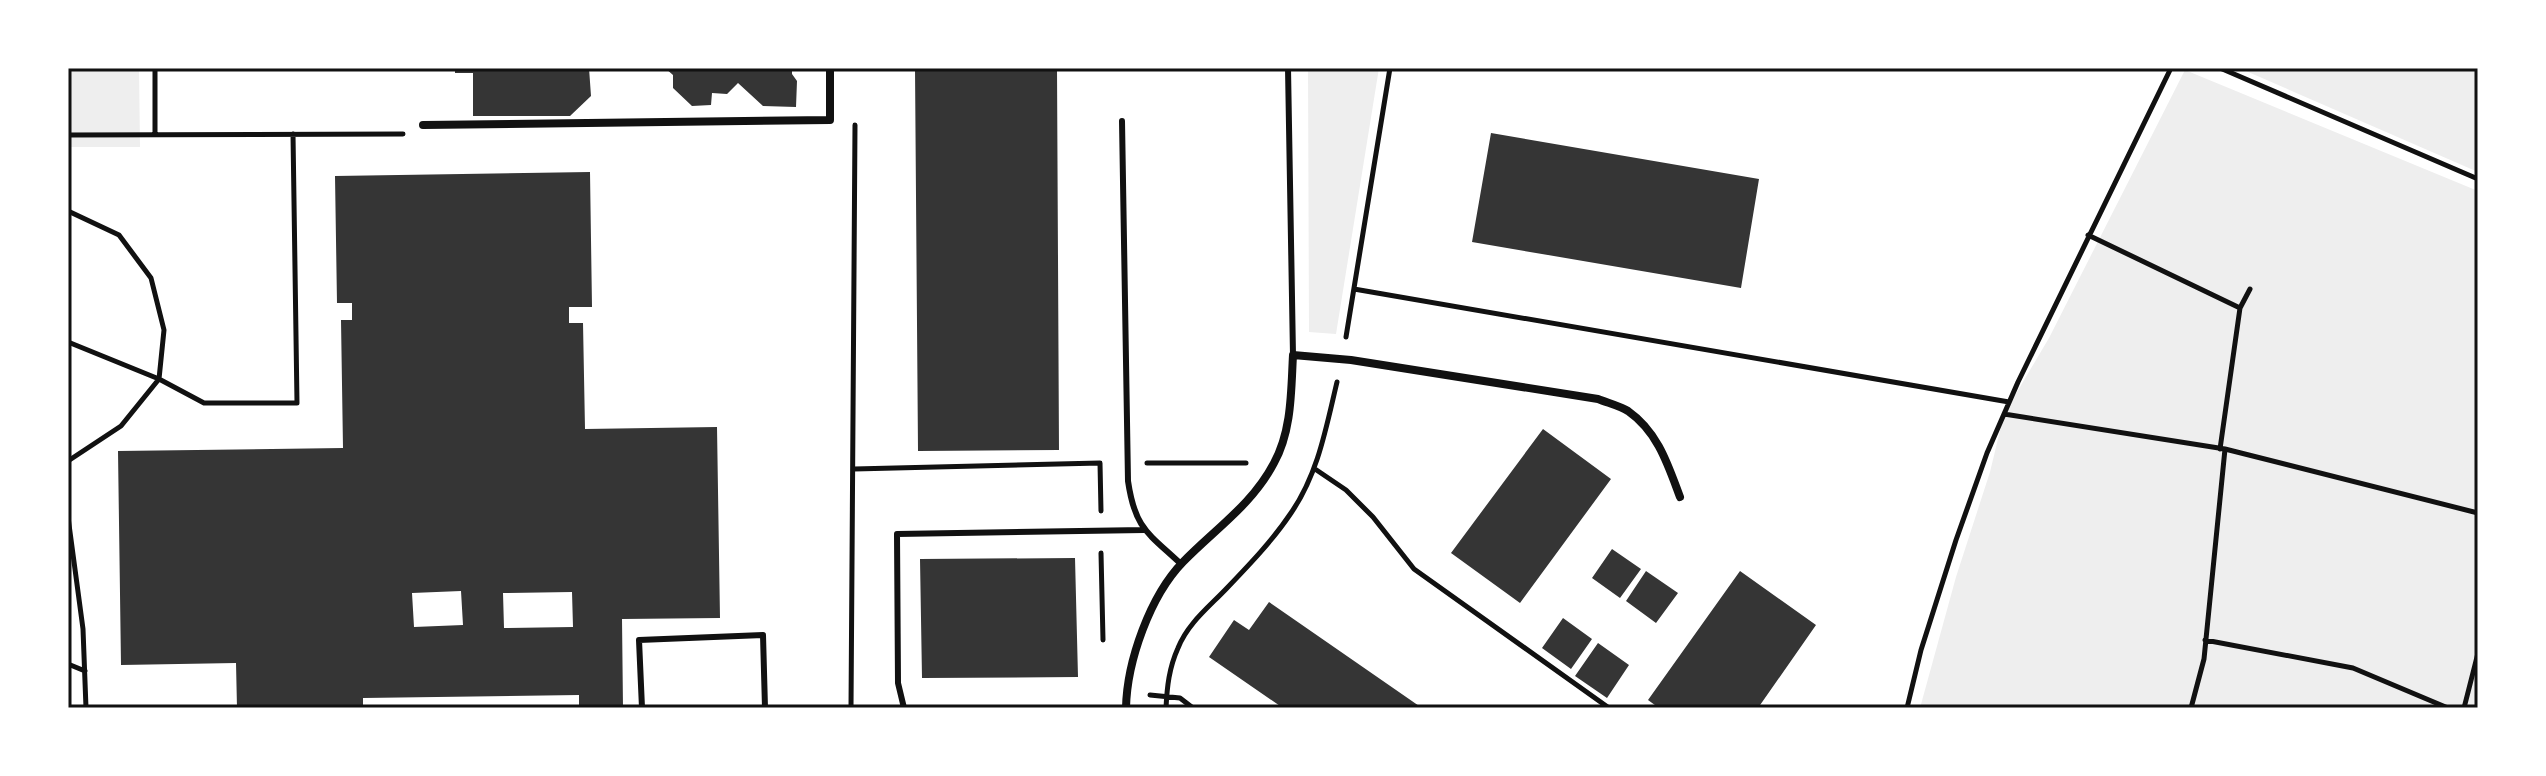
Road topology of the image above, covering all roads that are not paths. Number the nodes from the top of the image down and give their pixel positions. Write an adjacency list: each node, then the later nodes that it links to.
1 (830, 68): 4 (street)
2 (1288, 68): 5 (lane)
3 (1122, 121): 7 (lane)
4 (423, 125)
5 (1293, 355): 6 (street); 8 (street)
6 (1680, 497)
7 (1144, 530): 8 (lane); 11 (lane)
8 (1181, 564): 12 (street)
9 (642, 708): 10 (lane)
10 (765, 708)
11 (904, 708)
12 (1126, 708)

